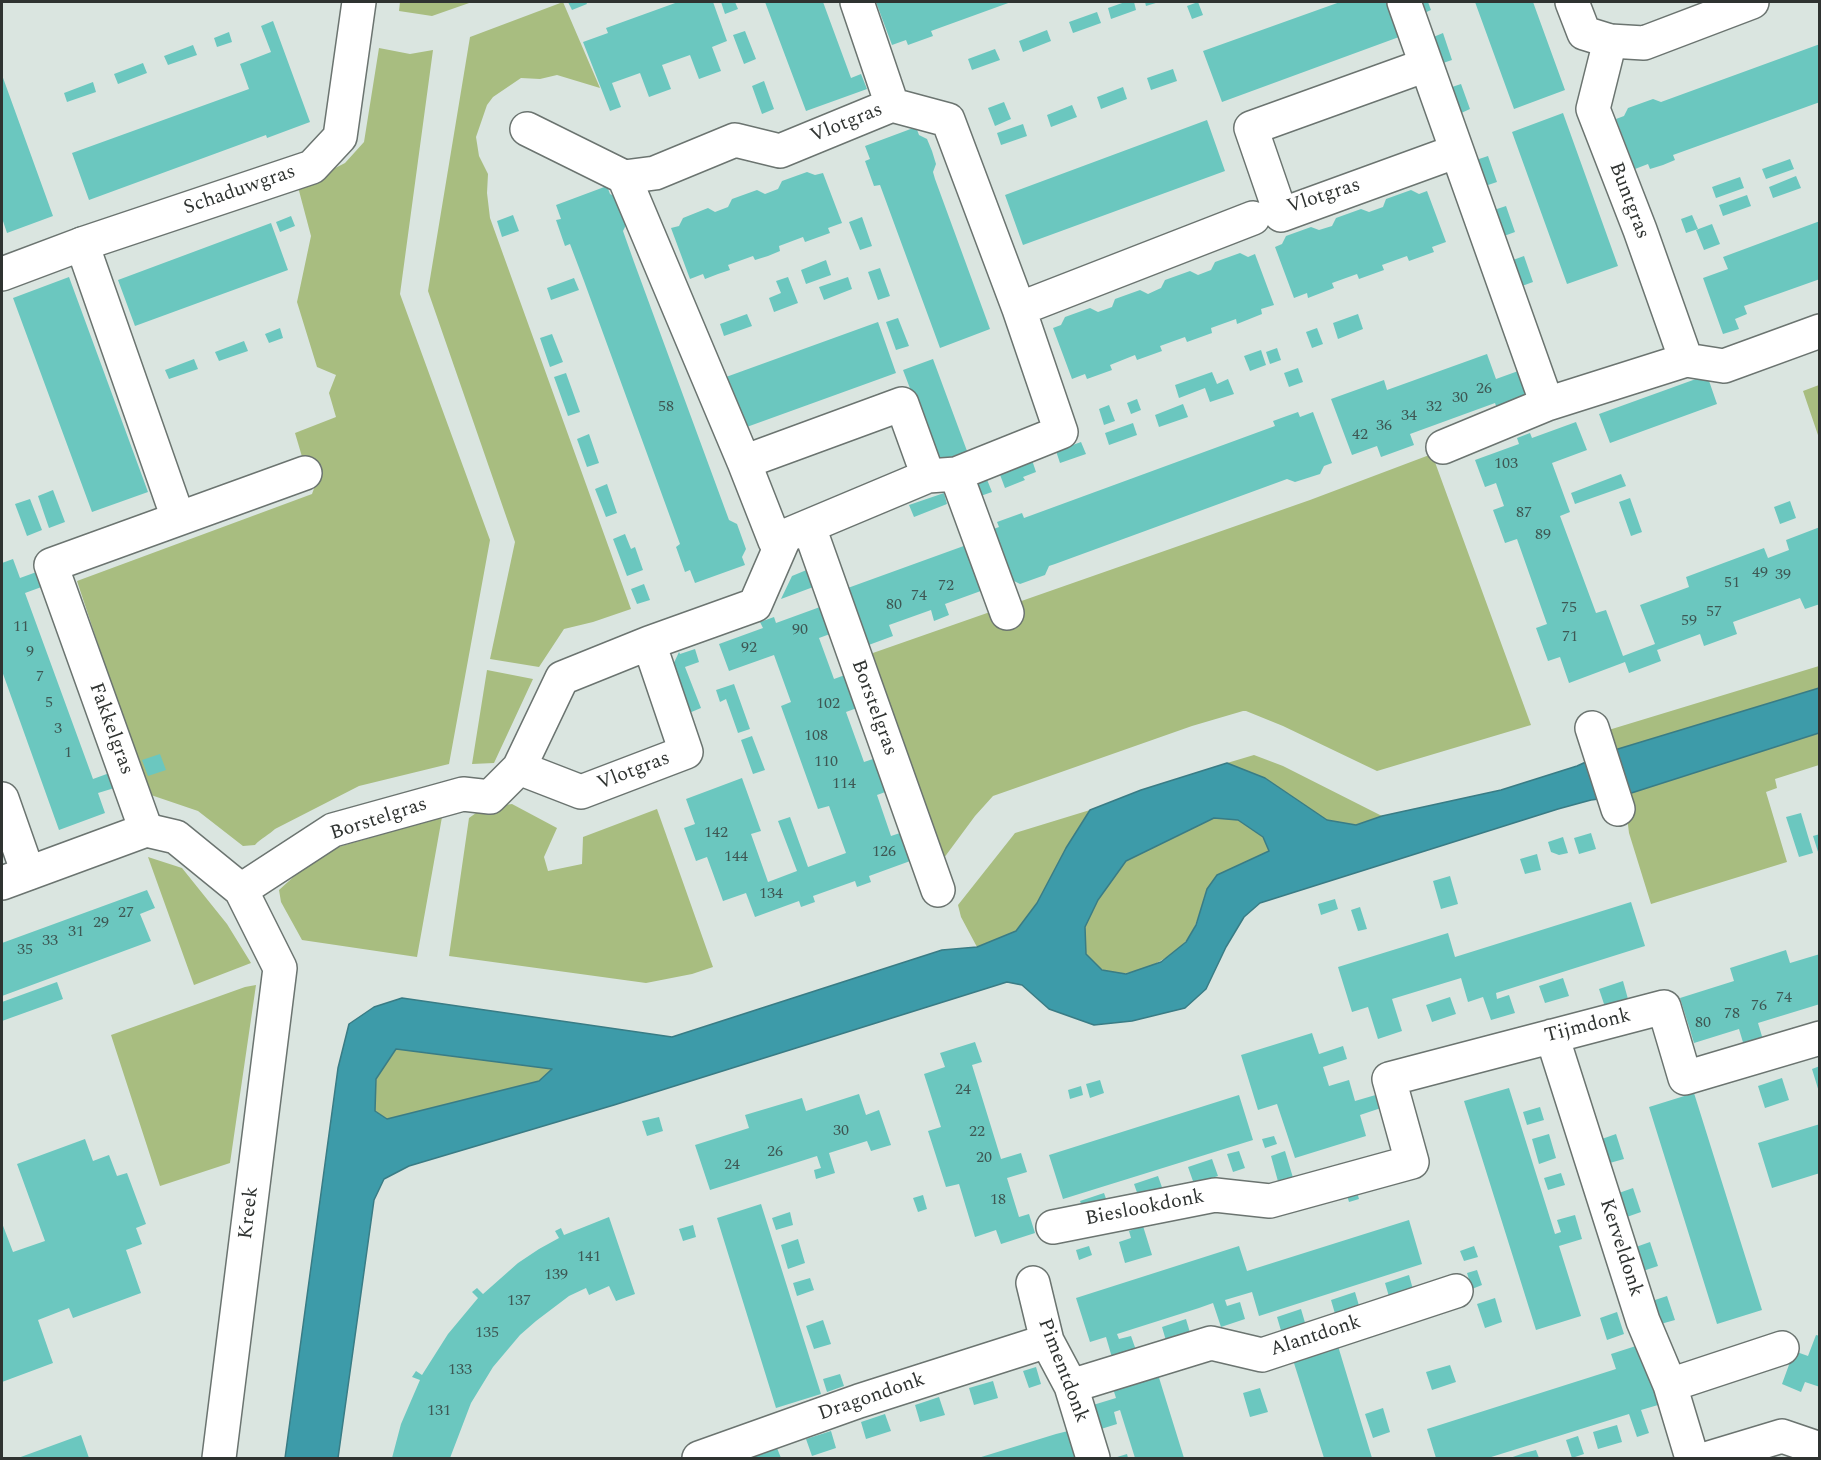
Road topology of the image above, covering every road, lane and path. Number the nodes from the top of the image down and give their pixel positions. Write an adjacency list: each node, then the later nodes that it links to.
1 (359, 2): 13 (street, Schaduwgras)
2 (857, 2): 8 (street)
3 (1404, 2): 7 (street)
4 (1572, 2): 6 (street)
5 (1752, 2): 6 (street)
6 (1610, 40): 17 (street, Buntgras)
7 (1426, 65): 10 (street); 10 (street, Vlotgras)
8 (892, 105): 11 (street, Vlotgras); 15 (street, Vlotgras)
9 (527, 129): 11 (street)
10 (1457, 151): 18 (street)
11 (624, 177): 20 (street)
12 (1253, 218): 15 (street)
13 (82, 244): 14 (street, Schaduwgras); 23 (street)
14 (2, 274)
15 (1019, 309): 22 (street, Vlotgras)
16 (1820, 331): 17 (street)
17 (1686, 360): 18 (street)
18 (1547, 404): 19 (street)
19 (1443, 447)
20 (744, 462): 22 (street); 24 (street)
21 (305, 474): 23 (street, Fakkelgras)
22 (942, 475): 24 (street, Vlotgras); 25 (street)
23 (178, 518): 31 (street, Fakkelgras)
24 (797, 532): 26 (street); 34 (street, Borstelgras)
25 (1007, 613)
26 (649, 643): 28 (street); 28 (street, Vlotgras)
27 (1592, 728): 30 (street)
28 (519, 768): 33 (street, Borstelgras)
29 (2, 799): 32 (street)
30 (1618, 809)
31 (146, 830): 32 (street); 33 (street)
32 (15, 878)
33 (241, 890): 47 (street, Kreek)
34 (938, 890)
35 (1552, 1036): 36 (street, Tijmdonk); 37 (street, Tijmdonk); 43 (street, Kerveldonk)
36 (1820, 1038)
37 (1412, 1162): 38 (street, Bieslookdonk)
38 (1053, 1227)
39 (1033, 1283): 41 (street, Pimentdonk)
40 (1456, 1291): 44 (street, Alantdonk)
41 (1047, 1341): 44 (street, Pimentdonk); 46 (street, Dragondonk)
42 (1782, 1348): 43 (street)
43 (1670, 1385): 49 (street, Kerveldonk)
44 (1071, 1386): 48 (street, Pimentdonk)
45 (1820, 1449): 50 (street)
46 (706, 1457)
47 (219, 1458)
48 (1093, 1458)
49 (1692, 1458)
50 (1709, 1458)

